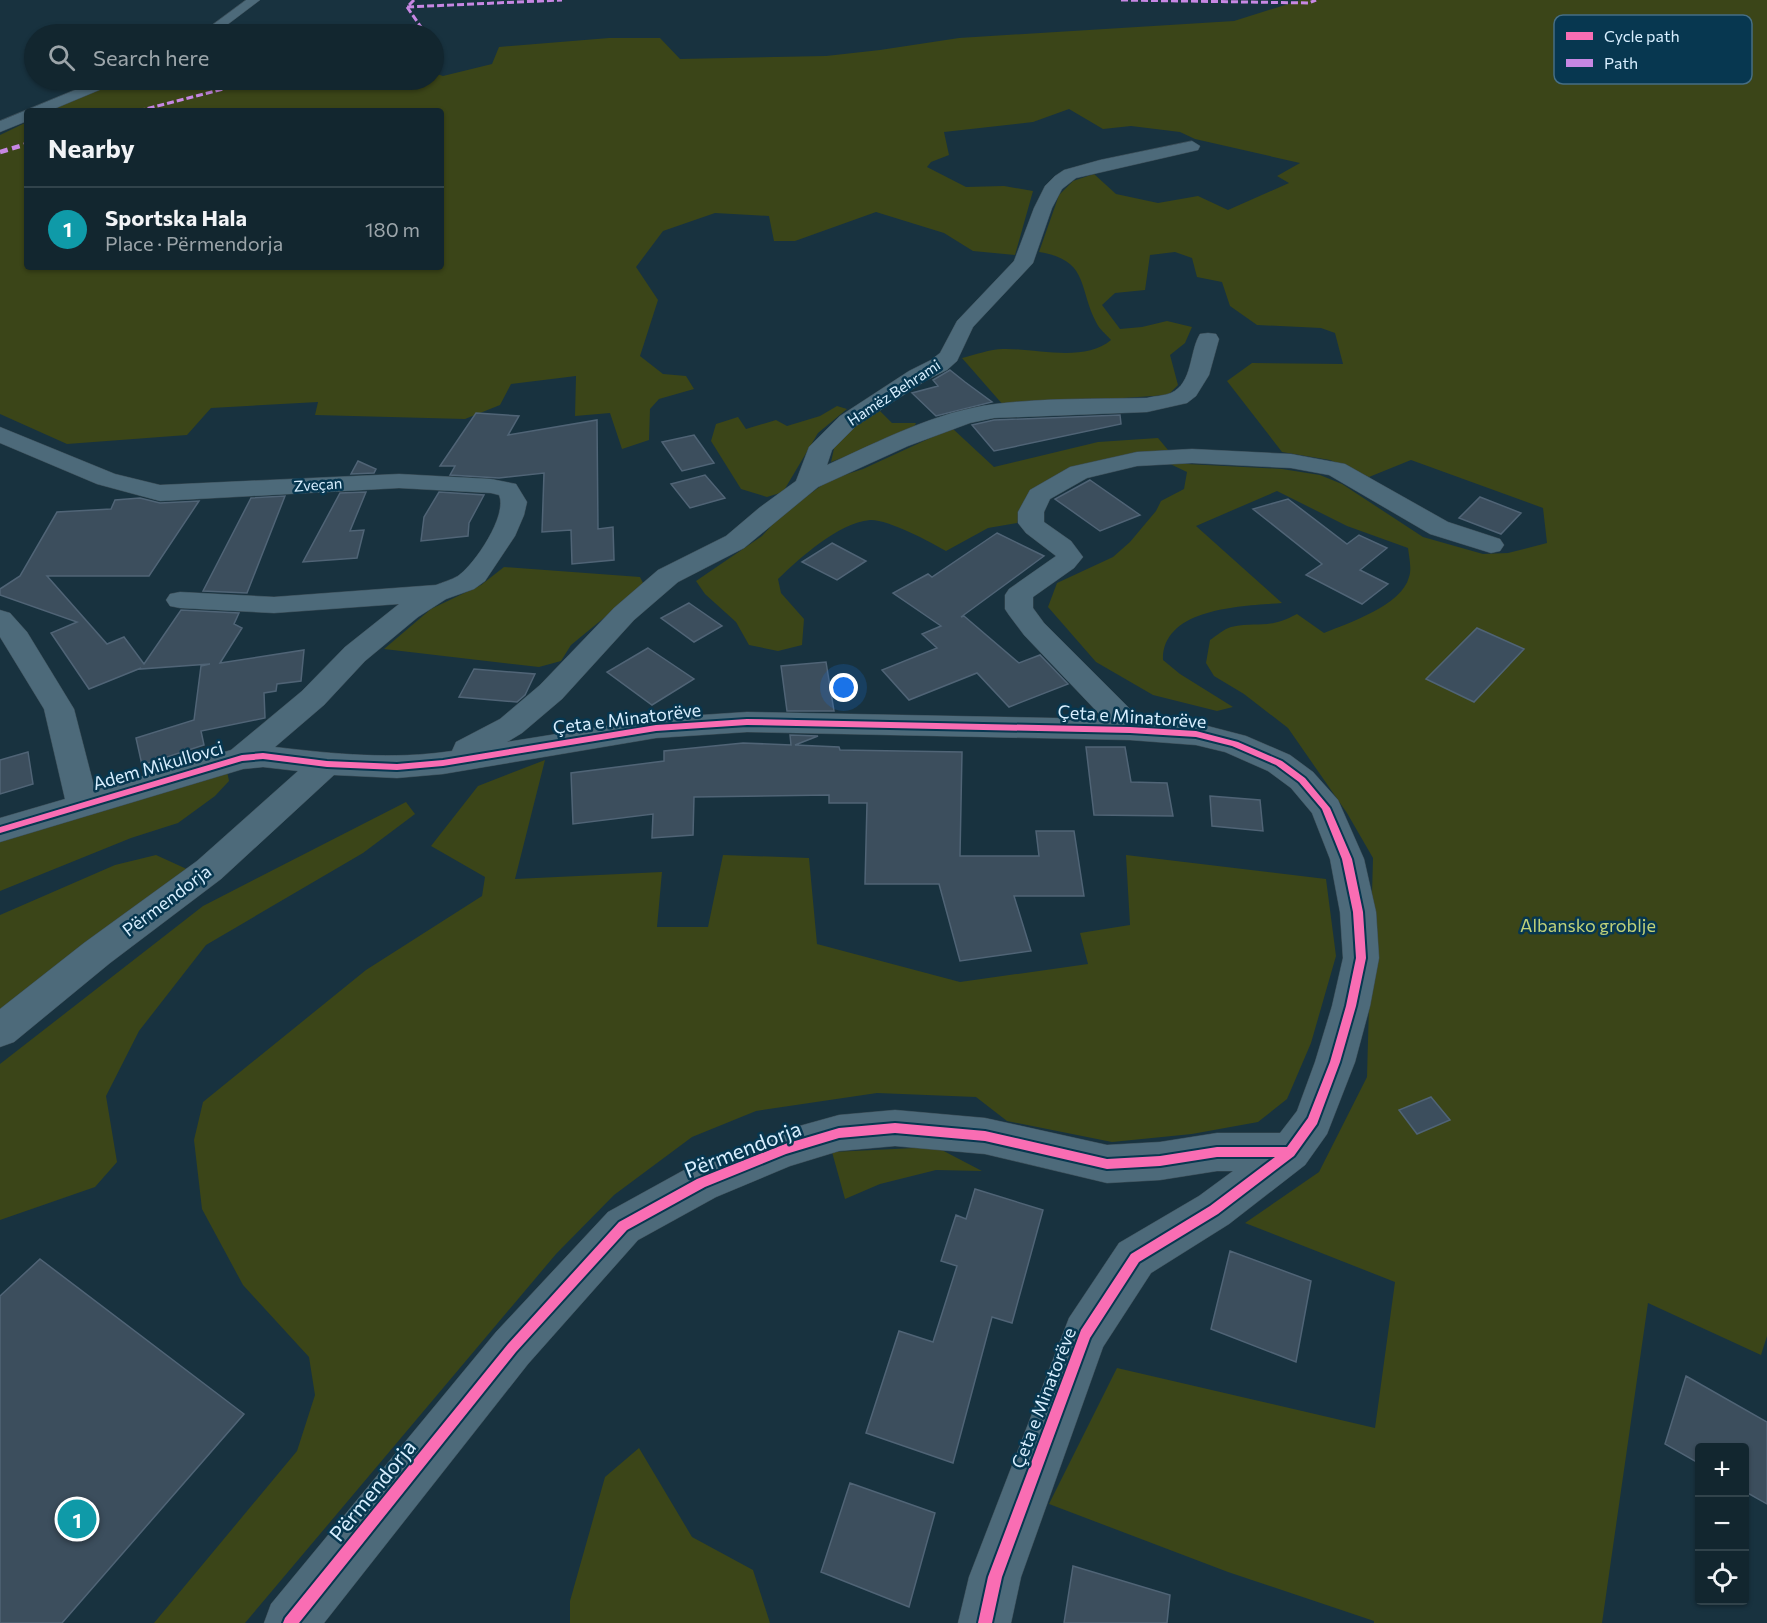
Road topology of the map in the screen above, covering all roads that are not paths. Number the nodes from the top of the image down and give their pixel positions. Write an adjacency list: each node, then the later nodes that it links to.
1 (254, 0): 2 (street)
2 (221, 24)
3 (86, 90): 4 (street)
4 (42, 108)
5 (24, 116): 6 (street)
6 (0, 127)
7 (1192, 146): 10 (street, Hamëz Behrami)
8 (1208, 339): 10 (street)
9 (0, 434): 12 (street, Zveçan)
10 (808, 482): 17 (street)
11 (1491, 545): 15 (street, Çeta e Minatorëve)
12 (438, 593): 13 (street, Zveçan); 16 (street, Zveçan)
13 (180, 600)
14 (0, 619): 19 (street)
15 (1132, 730): 17 (street, Çeta e Minatorëve); 22 (street, Çeta e Minatorëve)
16 (242, 758): 18 (street, Adem Mikullovci); 19 (street, Adem Mikullovci)
17 (443, 763): 18 (street, Çeta e Minatorëve)
18 (327, 764): 21 (street, Përmendorja)
19 (83, 805): 20 (street, Adem Mikullovci)
20 (0, 830)
21 (0, 1031)
22 (1290, 1152): 23 (street, Përmendorja); 24 (street, Çeta e Minatorëve)
23 (290, 1623)
24 (985, 1623)

